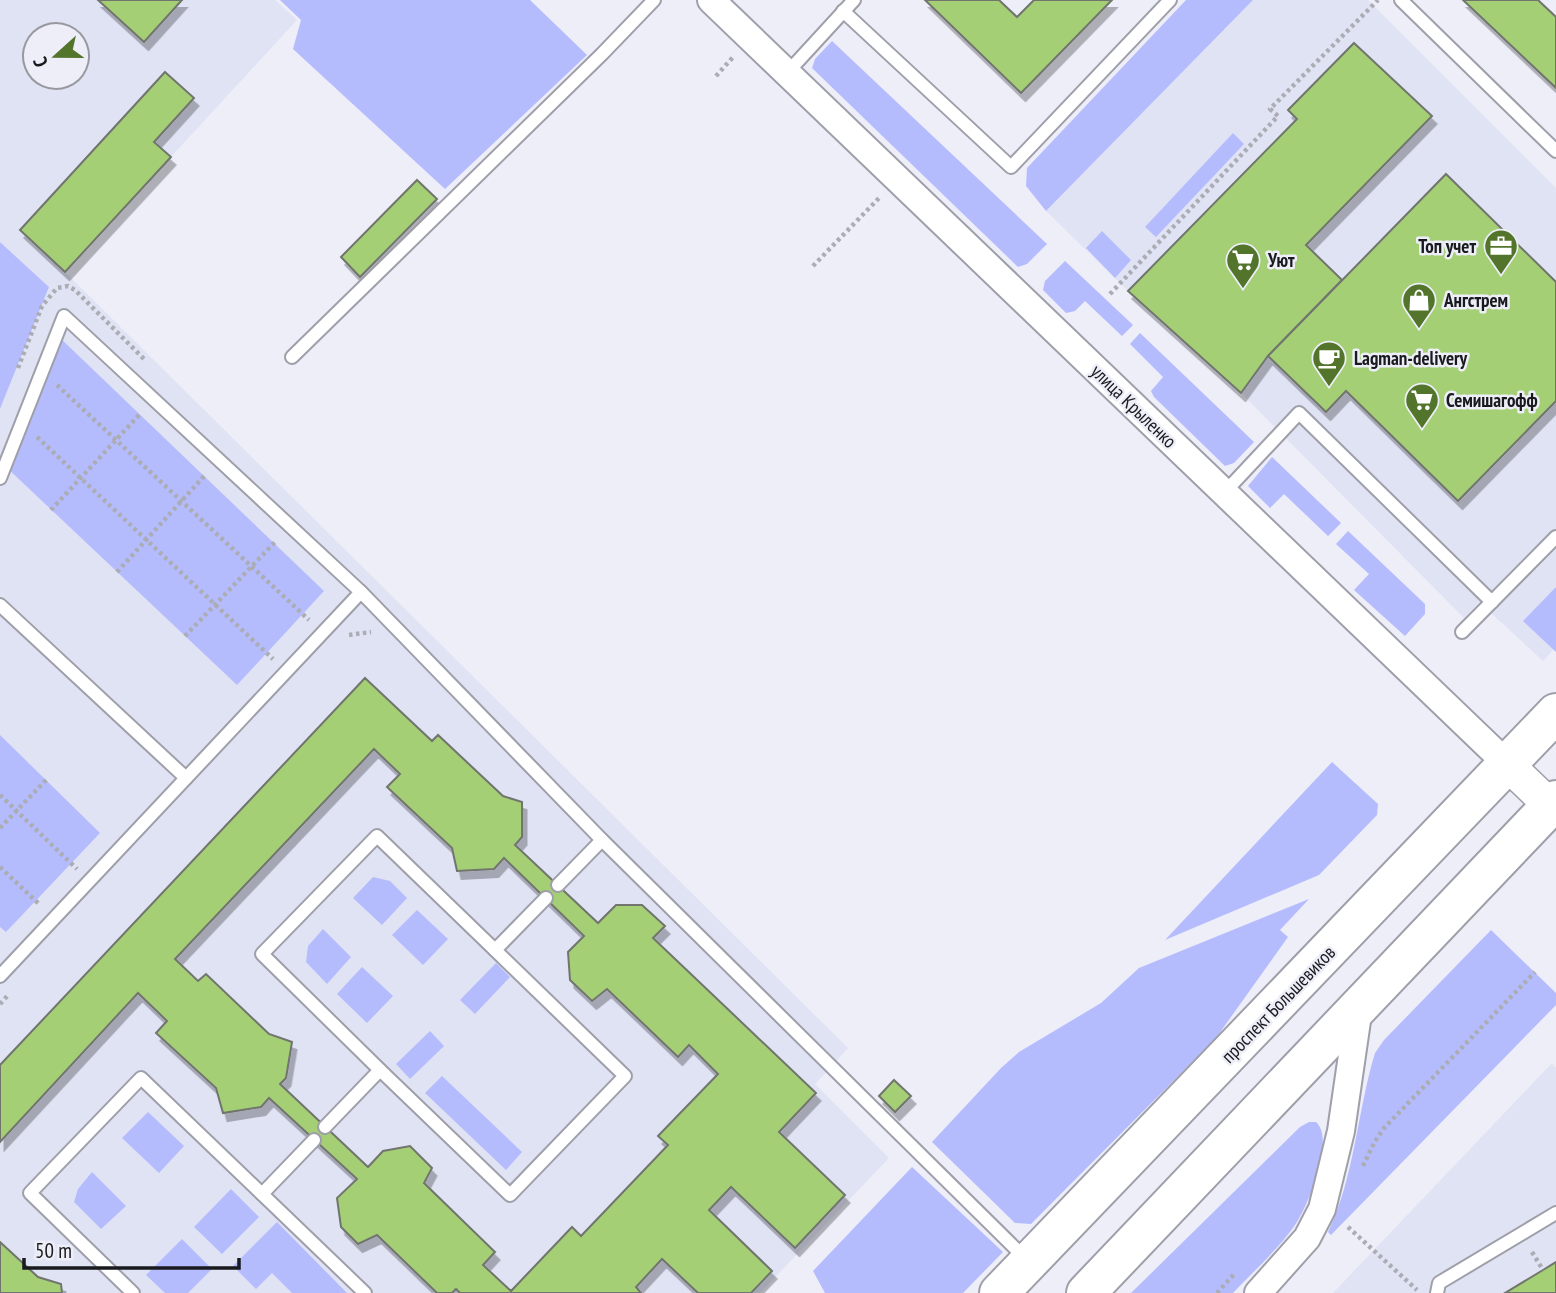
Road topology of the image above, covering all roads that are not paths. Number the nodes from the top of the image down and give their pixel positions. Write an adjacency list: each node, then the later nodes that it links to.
1 (654, 0): 9 (lane)
2 (711, 0): 7 (street, улица Крыленко)
3 (854, 0): 6 (lane)
4 (1170, 0): 6 (lane)
5 (1401, 0): 8 (lane)
6 (843, 11): 7 (lane)
7 (787, 73): 11 (street, улица Крыленко)
8 (1556, 151)
9 (292, 357)
10 (0, 478): 13 (lane)
11 (1224, 492): 14 (lane); 18 (street, улица Крыленко)
12 (1556, 537): 14 (lane)
13 (360, 593): 19 (lane); 21 (lane)
14 (1492, 602): 16 (lane)
15 (0, 605): 19 (lane)
16 (1462, 632)
17 (1556, 713): 18 (main road, проспект Большевиков)
18 (1507, 764): 20 (street, улица Крыленко); 32 (main road, проспект Большевиков)
19 (186, 778): 25 (lane)
20 (1554, 806): 26 (main road)
21 (602, 839): 22 (lane); 32 (lane)
22 (558, 885)
23 (546, 898): 24 (lane)
24 (495, 950): 27 (lane); 27 (lane)
25 (0, 976)
26 (1359, 1007): 36 (main road); 37 (street)
27 (380, 1070): 28 (lane)
28 (325, 1127)
29 (314, 1139): 30 (lane)
30 (262, 1194): 33 (lane); 34 (lane)
31 (1556, 1213): 38 (lane)
32 (1029, 1262): 35 (main road, проспект Большевиков)
33 (133, 1293)
34 (365, 1293)
35 (999, 1293)
36 (1086, 1293)
37 (1258, 1293)
38 (1437, 1293)

